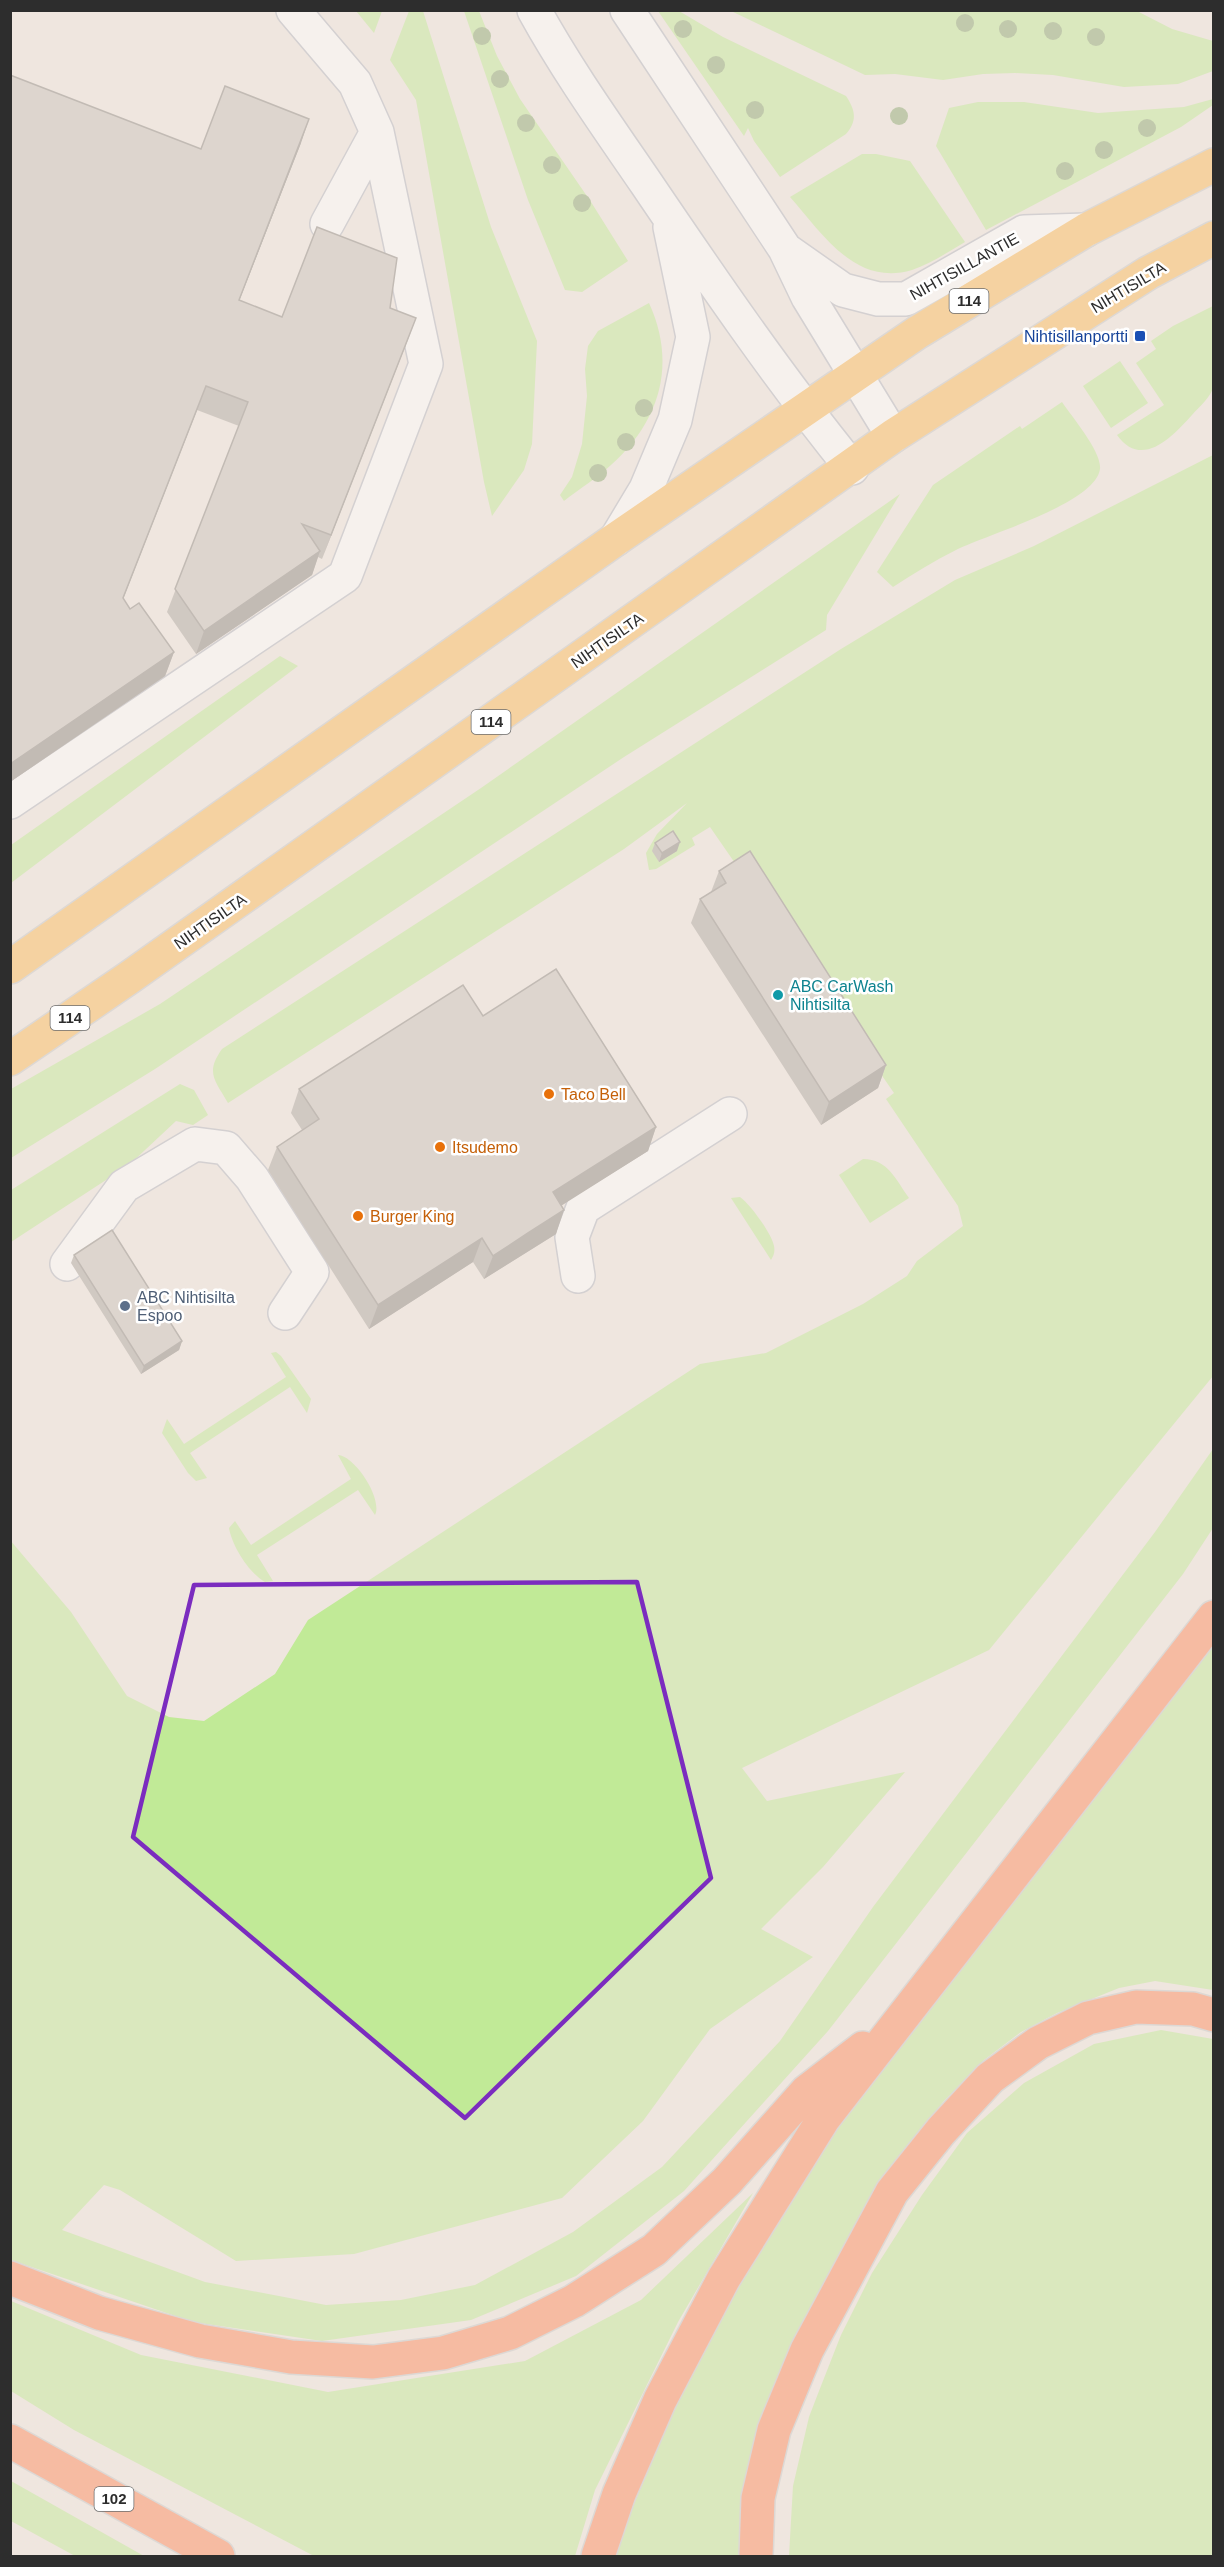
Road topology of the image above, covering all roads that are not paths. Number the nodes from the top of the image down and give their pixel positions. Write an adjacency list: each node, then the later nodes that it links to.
1 (293, 10): 4 (street)
2 (534, 10): 6 (street)
3 (627, 10): 10 (street, NIHTISILLANTIE)
4 (377, 132): 7 (street); 16 (street)
5 (1214, 165): 8 (main road, 114)
6 (667, 214): 12 (street); 15 (street)
7 (327, 224)
8 (1086, 230): 10 (street, NIHTISILLANTIE); 11 (main road, 114)
9 (1214, 238): 13 (main road, NIHTISILTA / 114)
10 (785, 249): 11 (street, NIHTISILLANTIE)
11 (854, 375): 12 (main road, 114); 13 (street, NIHTISILLANTIE)
12 (805, 410): 14 (street); 15 (main road, 114)
13 (894, 436): 14 (main road, NIHTISILTA / 114)
14 (852, 468): 18 (main road, NIHTISILTA / 114)
15 (616, 539): 17 (main road, 114)
16 (10, 802)
17 (10, 967)
18 (10, 1059)
19 (730, 1114): 21 (street)
20 (67, 1264): 22 (street)
21 (578, 1276)
22 (285, 1313)
23 (1214, 1598): 25 (highway)
24 (1214, 1617): 25 (highway)
25 (1186, 1649): 27 (highway)
26 (1214, 2015): 32 (highway)
27 (896, 2023): 28 (highway); 31 (highway)
28 (10, 2278)
29 (10, 2441): 30 (highway, 102)
30 (218, 2556)
31 (598, 2556)
32 (756, 2556)

